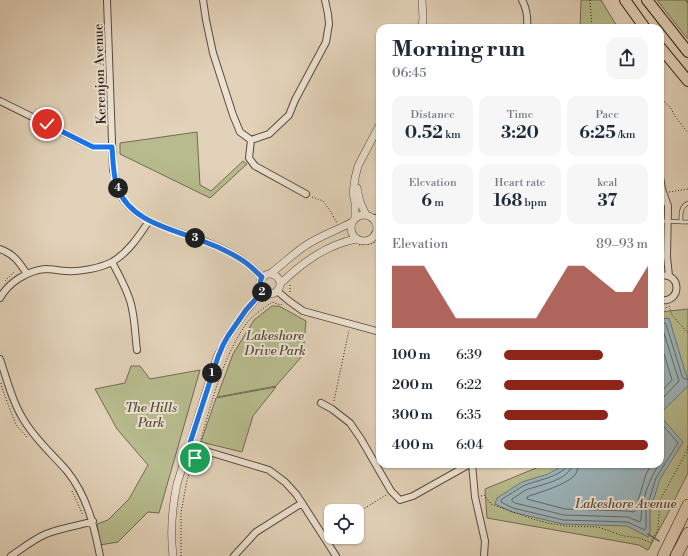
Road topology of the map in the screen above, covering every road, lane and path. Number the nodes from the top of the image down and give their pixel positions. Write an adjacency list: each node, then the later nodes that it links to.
1 (107, 0): 21 (street, Kerenjon Avenue)
2 (203, 0): 20 (street)
3 (325, 0): 20 (street)
4 (422, 0): 9 (street)
5 (522, 0): 10 (street)
6 (590, 0): 11 (path)
7 (624, 0): 12 (highway)
8 (647, 0): 14 (highway)
9 (422, 24)
10 (527, 24)
11 (592, 24)
12 (642, 24)
13 (664, 52): 15 (highway)
14 (688, 52)
15 (688, 82)
16 (0, 101): 21 (street)
17 (664, 102): 19 (path)
18 (376, 132): 22 (street)
19 (688, 133)
20 (251, 140): 25 (street)
21 (112, 147): 31 (street, Kerenjon Avenue)
22 (355, 178): 28 (street); 30 (street)
23 (688, 189): 24 (path)
24 (664, 192)
25 (306, 194): 34 (path)
26 (664, 198): 33 (street)
27 (688, 203): 35 (lane)
28 (369, 216): 29 (street); 30 (street); 37 (street)
29 (376, 217)
30 (354, 220): 40 (street); 44 (street)
31 (149, 221): 42 (street); 48 (street, Kerenjon Avenue)
32 (664, 221): 33 (lane)
33 (668, 221): 35 (lane); 47 (street)
34 (337, 222)
35 (681, 222): 36 (lane)
36 (688, 222)
37 (376, 225)
38 (376, 235): 40 (street)
39 (376, 237): 40 (path)
40 (354, 242): 50 (street)
41 (0, 249): 45 (street)
42 (112, 262): 45 (street); 63 (street)
43 (14, 272): 49 (path)
44 (271, 273): 48 (street); 50 (street)
45 (27, 274): 54 (street)
46 (664, 275): 47 (street)
47 (669, 276): 57 (street)
48 (262, 277): 52 (street)
49 (4, 282)
50 (280, 284): 53 (street)
51 (290, 285): 55 (path)
52 (263, 291): 53 (street); 69 (street)
53 (277, 291): 55 (street)
54 (0, 298)
55 (286, 299): 60 (street); 70 (path)
56 (664, 300): 57 (street)
57 (668, 300): 59 (path)
58 (664, 307): 59 (path)
59 (669, 308): 62 (path)
60 (350, 324): 61 (street); 67 (path)
61 (376, 331)
62 (688, 333)
63 (137, 350)
64 (0, 359): 65 (street)
65 (2, 374): 80 (street)
66 (321, 403): 67 (street)
67 (332, 409): 71 (street)
68 (688, 445): 76 (path)
69 (189, 446): 70 (street); 84 (street)
70 (198, 448): 77 (street); 85 (path)
71 (376, 465)
72 (378, 468): 75 (street)
73 (464, 468): 75 (street)
74 (471, 468): 76 (street)
75 (391, 491): 79 (path)
76 (475, 497): 88 (street)
77 (302, 503): 86 (street); 87 (street)
78 (688, 505): 89 (highway)
79 (364, 508)
80 (93, 522): 82 (street); 83 (street)
81 (688, 533): 90 (highway)
82 (11, 556)
83 (100, 556)
84 (173, 556)
85 (181, 556)
86 (234, 556)
87 (336, 556)
88 (485, 556)
89 (664, 556)
90 (676, 556)

